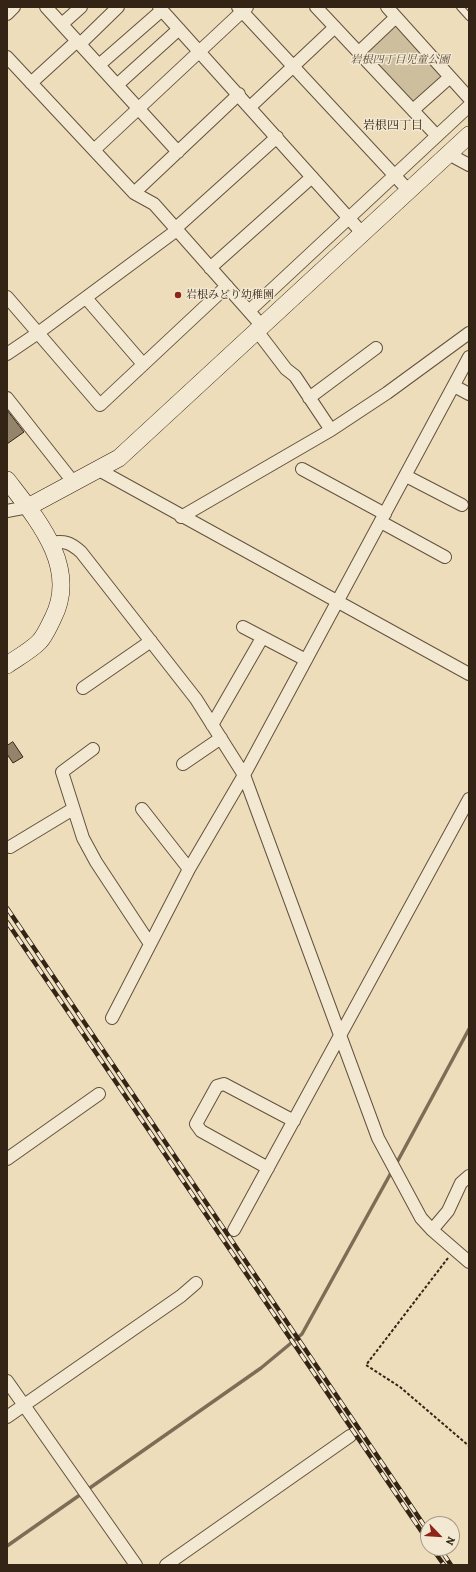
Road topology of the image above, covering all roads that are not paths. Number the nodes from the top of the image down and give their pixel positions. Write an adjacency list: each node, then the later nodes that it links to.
1 (14, 7): 10 (street)
2 (46, 7): 13 (street)
3 (81, 7): 13 (street)
4 (118, 7): 16 (street)
5 (316, 7): 14 (street)
6 (387, 7): 12 (street)
7 (460, 7): 11 (lane)
8 (242, 8): 17 (street); 21 (street)
9 (160, 9): 15 (street); 20 (street)
10 (7, 14)
11 (469, 17)
12 (396, 18): 18 (street); 22 (street)
13 (62, 24): 16 (street)
14 (335, 27): 18 (street); 21 (street)
15 (179, 29): 17 (street); 24 (street)
16 (79, 43): 20 (street); 23 (street)
17 (200, 52): 25 (street); 29 (street)
18 (359, 52): 30 (street)
19 (7, 57): 23 (street)
20 (99, 65): 24 (street)
21 (294, 66): 28 (street); 38 (street)
22 (450, 77): 26 (street); 30 (street)
23 (31, 83): 34 (street)
24 (117, 85): 29 (street)
25 (239, 94): 28 (street); 35 (street)
26 (469, 98)
27 (469, 106): 32 (street)
28 (250, 107): 33 (street)
29 (139, 109): 34 (street); 35 (street)
30 (413, 110): 32 (street)
31 (469, 135): 36 (street)
32 (437, 136): 38 (street)
33 (277, 137): 39 (street); 43 (street)
34 (94, 150): 41 (street)
35 (178, 152): 41 (street)
36 (450, 152): 37 (street); 40 (street)
37 (469, 165)
38 (394, 176): 40 (street); 42 (street)
39 (312, 177): 42 (street); 45 (street)
40 (409, 191): 44 (street)
41 (134, 193): 43 (street)
42 (349, 218): 44 (street); 49 (street)
43 (177, 229): 45 (street); 48 (street)
44 (363, 234): 50 (street)
45 (210, 268): 46 (street)
46 (227, 286): 49 (street); 56 (street)
47 (7, 298): 52 (street)
48 (86, 298): 52 (street); 56 (street)
49 (249, 311): 50 (street)
50 (260, 328): 60 (street); 63 (street)
51 (469, 332): 61 (street)
52 (38, 333): 54 (street); 56 (street)
53 (376, 348): 60 (street)
54 (7, 354)
55 (469, 357): 57 (street)
56 (143, 364)
57 (454, 386): 58 (street); 64 (street)
58 (469, 394)
59 (7, 398): 66 (street)
60 (309, 398): 61 (street)
61 (331, 430): 70 (street)
62 (302, 468): 71 (street)
63 (99, 470): 66 (street); 70 (street)
64 (406, 476): 67 (street); 71 (street)
65 (7, 480): 68 (street)
66 (74, 483): 68 (street)
67 (462, 505)
68 (28, 508): 69 (street); 72 (street)
69 (7, 511)
70 (181, 517): 74 (street)
71 (383, 518): 73 (street); 74 (street)
72 (51, 542): 77 (street); 79 (street)
73 (445, 557)
74 (338, 602): 78 (street); 80 (street)
75 (243, 628): 76 (street)
76 (262, 638): 78 (street); 82 (street)
77 (151, 641): 81 (street); 82 (street)
78 (306, 660): 86 (street)
79 (7, 665)
80 (469, 674)
81 (83, 688)
82 (212, 725): 83 (street)
83 (221, 738): 85 (street); 86 (street)
84 (93, 749): 88 (street)
85 (183, 764)
86 (244, 775): 91 (street); 94 (street)
87 (469, 799): 94 (street)
88 (74, 808): 90 (street); 92 (street)
89 (142, 810): 91 (street)
90 (10, 847)
91 (189, 869): 92 (street)
92 (150, 944): 93 (street)
93 (112, 1018)
94 (340, 1036): 96 (street); 101 (street)
95 (99, 1094): 97 (street)
96 (294, 1121): 98 (street); 98 (street)
97 (7, 1159)
98 (268, 1168): 100 (street)
99 (469, 1176): 101 (street)
100 (234, 1230)
101 (432, 1230): 102 (street)
102 (469, 1262)
103 (196, 1283): 105 (street)
104 (7, 1381): 105 (street)
105 (24, 1405): 106 (street); 108 (street)
106 (7, 1417)
107 (350, 1436): 109 (street)
108 (136, 1565)
109 (166, 1565)

